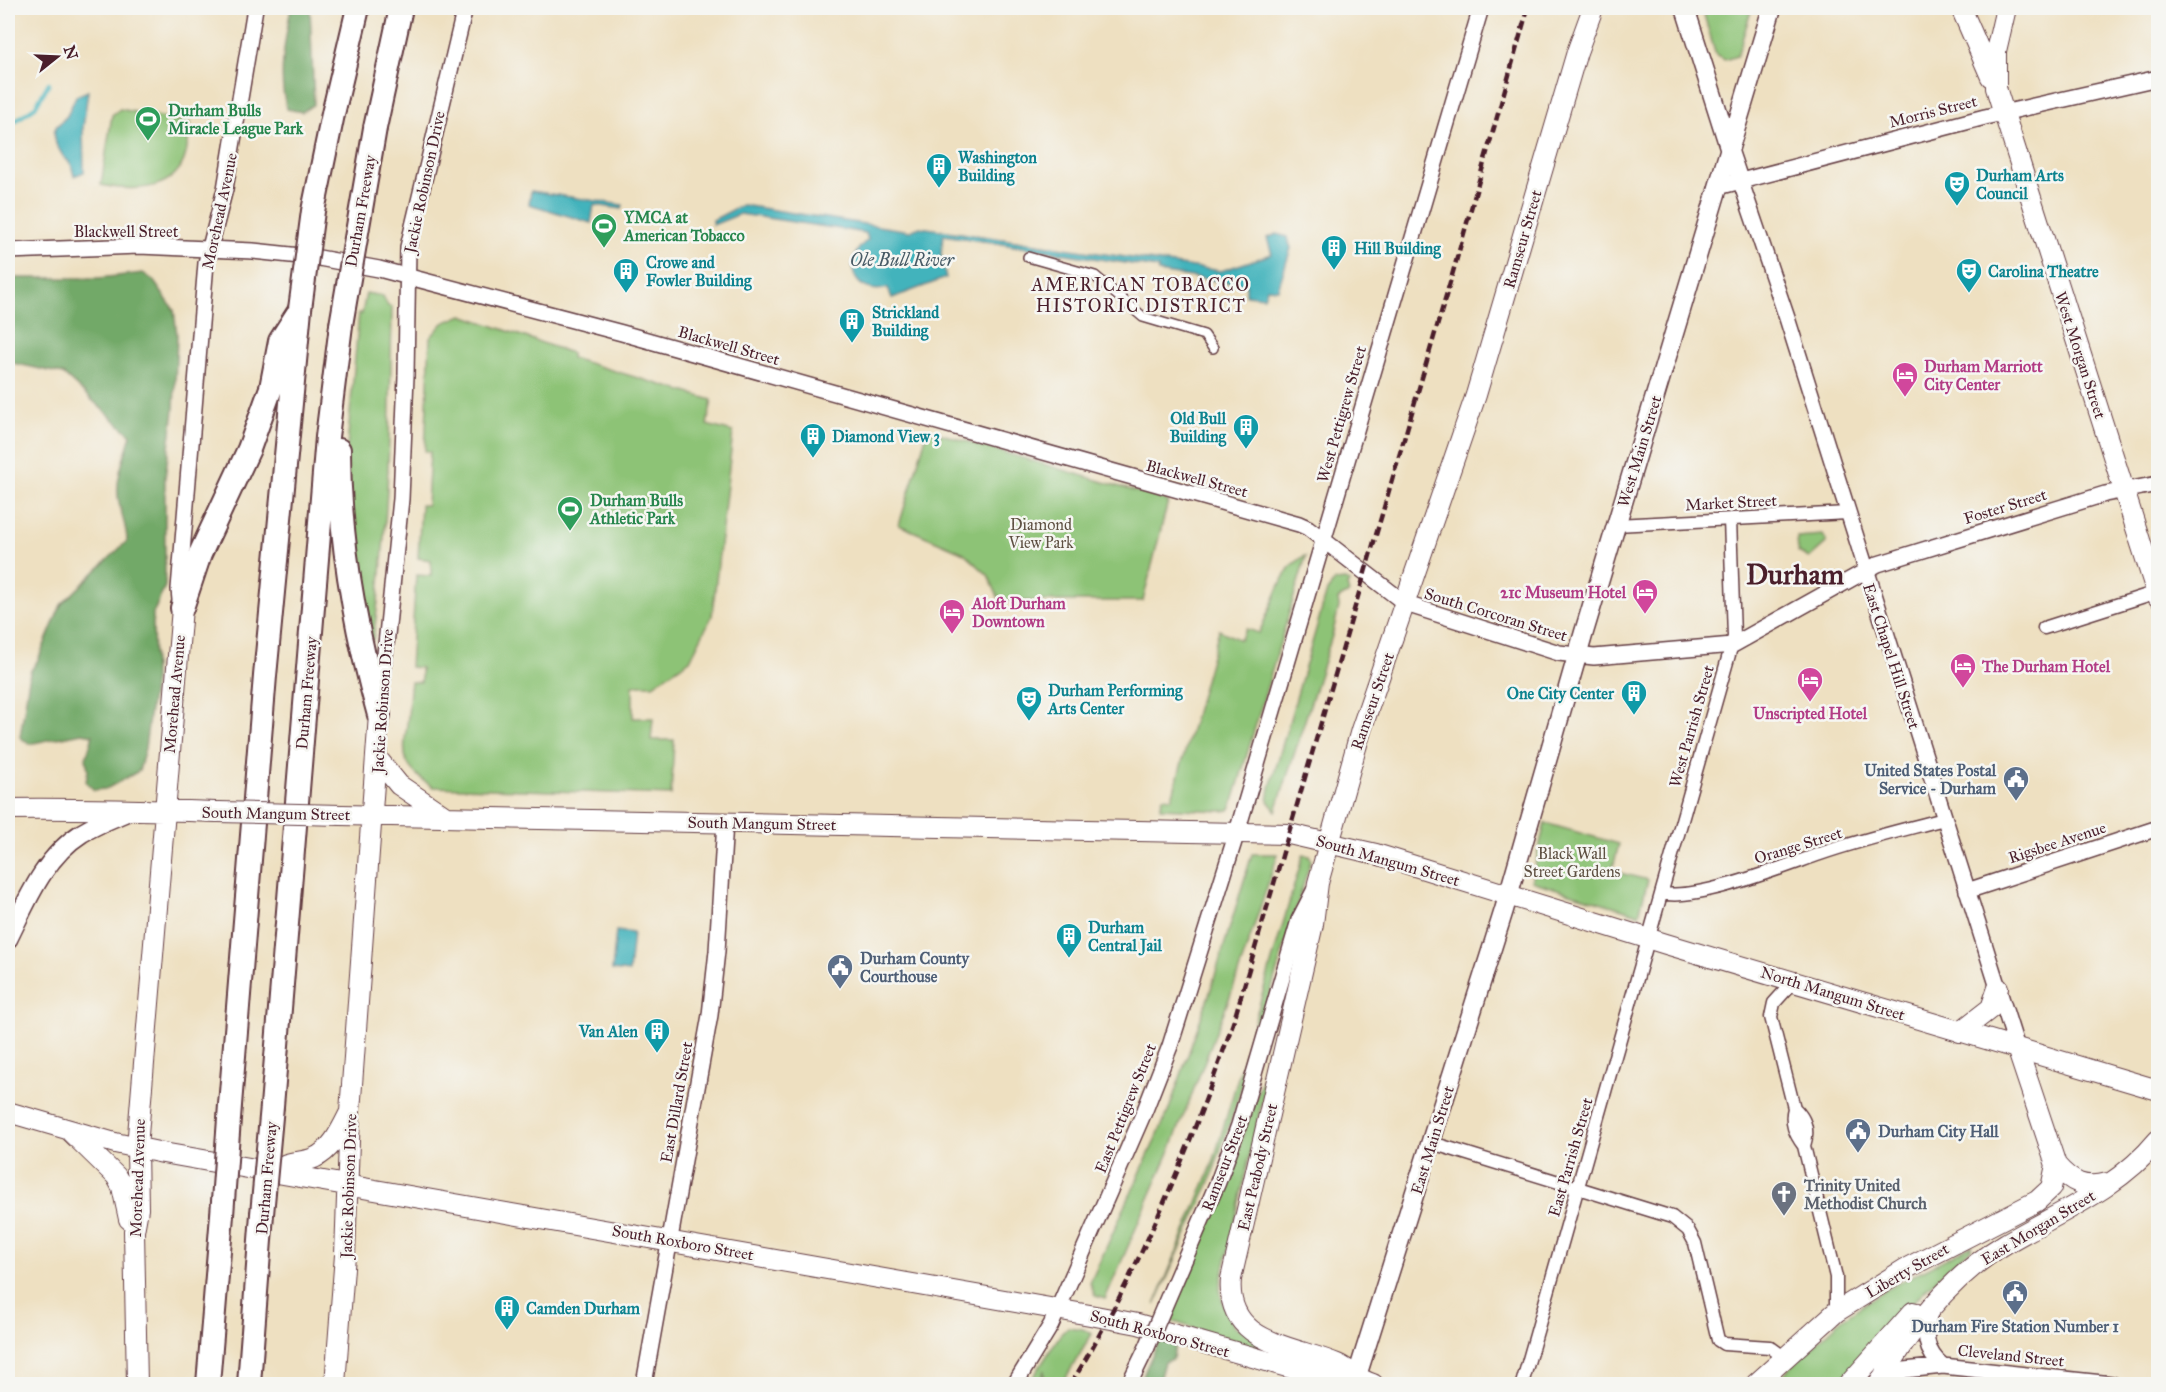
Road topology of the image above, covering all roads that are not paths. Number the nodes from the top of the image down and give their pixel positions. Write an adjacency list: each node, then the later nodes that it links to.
1 (255, 8): 17 (street, Morehead Avenue)
2 (358, 8): 21 (highway, bridge)
3 (465, 8): 20 (street, Jackie Robinson Drive)
4 (1482, 8): 29 (street, West Pettigrew Street)
5 (1593, 8): 32 (main road, Ramseur Street)
6 (1685, 8): 14 (main road)
7 (1772, 8): 14 (main road, West Main Street)
8 (1961, 8): 12 (main road)
9 (2006, 8): 12 (main road, West Morgan Street)
10 (401, 13): 23 (highway, Durham Freeway, bridge)
11 (2158, 78): 13 (street, Morris Street)
12 (1996, 88): 13 (main road, West Morgan Street)
13 (2004, 112): 15 (street, Morris Street); 25 (main road, West Morgan Street)
14 (1729, 147): 15 (street, East Chapel Hill Street); 16 (main road, West Main Street)
15 (1741, 180): 16 (street, Morris Street); 26 (street, East Chapel Hill Street)
16 (1718, 187): 28 (main road, West Main Street)
17 (210, 249): 18 (street, Blackwell Street); 20 (street, Blackwell Street); 33 (street, Morehead Avenue)
18 (8, 251)
19 (1028, 257): 22 (street)
20 (406, 276): 29 (street, Blackwell Street); 37 (street, Jackie Robinson Drive)
21 (300, 309): 33 (highway); 82 (highway, bridge)
22 (1213, 348)
23 (331, 400): 37 (highway); 83 (highway, Durham Freeway, bridge)
24 (2158, 484): 25 (street, Foster Street)
25 (2124, 490): 30 (street, Foster Street); 31 (main road, West Morgan Street)
26 (1848, 513): 27 (street, Market Street); 30 (street, East Chapel Hill Street)
27 (1730, 519): 28 (street, Market Street); 35 (street, West Parrish Street)
28 (1616, 525): 36 (main road, West Main Street)
29 (1323, 540): 32 (street, Blackwell Street); 47 (street, West Pettigrew Street)
30 (1865, 572): 35 (street, Foster Street); 44 (street, East Chapel Hill Street)
31 (2158, 595): 34 (street)
32 (1406, 604): 36 (street, South Corcoran Street); 48 (main road, Ramseur Street)
33 (182, 608): 41 (main road, Morehead Avenue)
34 (2044, 628)
35 (1732, 645): 36 (street); 51 (street, West Parrish Street)
36 (1577, 657): 52 (main road, West Main Street)
37 (379, 715): 38 (main road, Jackie Robinson Drive)
38 (377, 758): 42 (main road, Jackie Robinson Drive); 43 (main road)
39 (8, 809): 40 (main road, South Mangum Street)
40 (129, 811): 41 (main road, South Mangum Street); 53 (main road)
41 (165, 811): 42 (main road, South Mangum Street, bridge); 65 (main road, Morehead Avenue)
42 (373, 815): 43 (main road, South Mangum Street); 61 (main road, Jackie Robinson Drive)
43 (446, 817): 45 (main road, South Mangum Street)
44 (1944, 819): 50 (street, East Chapel Hill Street); 51 (street, Orange Street)
45 (725, 822): 47 (main road, South Mangum Street); 72 (street, East Dillard Street)
46 (2158, 828): 50 (street, Rigsbee Avenue)
47 (1237, 832): 48 (main road, South Mangum Street); 75 (street, East Pettigrew Street)
48 (1329, 842): 49 (main road, Ramseur Street); 52 (main road, South Mangum Street)
49 (1318, 883): 80 (main road, East Peabody Street); 87 (street, Ramseur Street, bridge)
50 (1967, 891): 56 (street, East Chapel Hill Street)
51 (1662, 893): 54 (street, West Parrish Street)
52 (1508, 896): 54 (main road, North Mangum Street); 64 (main road, East Main Street)
53 (8, 939)
54 (1649, 939): 55 (main road, North Mangum Street); 70 (street, East Parrish Street)
55 (1793, 982): 57 (main road, North Mangum Street); 76 (street)
56 (1998, 987): 57 (main road); 58 (street, East Chapel Hill Street)
57 (1960, 1032): 58 (main road, North Mangum Street)
58 (2017, 1048): 59 (main road, North Mangum Street); 66 (main road, East Chapel Hill Street)
59 (2158, 1090)
60 (8, 1112): 62 (main road, South Roxboro Street)
61 (350, 1112): 67 (main road); 69 (main road, Jackie Robinson Drive)
62 (69, 1130): 65 (main road, South Roxboro Street); 71 (main road)
63 (2158, 1140): 68 (main road, East Morgan Street)
64 (1432, 1143): 70 (street); 80 (main road, East Main Street)
65 (137, 1148): 67 (main road, South Roxboro Street); 71 (main road, Morehead Avenue)
66 (2056, 1165): 68 (main road); 76 (main road, Liberty Street)
67 (274, 1172): 69 (main road, South Roxboro Street)
68 (2113, 1181): 73 (main road, East Morgan Street)
69 (348, 1186): 72 (main road, South Roxboro Street); 84 (main road, Jackie Robinson Drive)
70 (1578, 1187): 77 (street); 88 (street, East Parrish Street)
71 (134, 1231): 81 (main road, Morehead Avenue)
72 (670, 1240): 75 (main road, South Roxboro Street); 85 (street, East Dillard Street)
73 (1950, 1284): 74 (main road, East Morgan Street); 90 (main road, Liberty Street)
74 (1931, 1308): 78 (street, Cleveland Street); 79 (main road, East Morgan Street)
75 (1058, 1309): 80 (main road, South Roxboro Street); 86 (street, East Pettigrew Street)
76 (1836, 1312): 77 (main road, Liberty Street)
77 (1785, 1358): 89 (main road, Liberty Street)
78 (1942, 1366): 79 (street, Cleveland Street); 91 (street, Cleveland Street)
79 (1880, 1382)
80 (1361, 1383)
81 (136, 1384)
82 (208, 1384)
83 (249, 1384)
84 (335, 1384)
85 (644, 1384)
86 (1015, 1384)
87 (1129, 1384)
88 (1522, 1384)
89 (1756, 1384)
90 (1849, 1384)
91 (2112, 1384)

